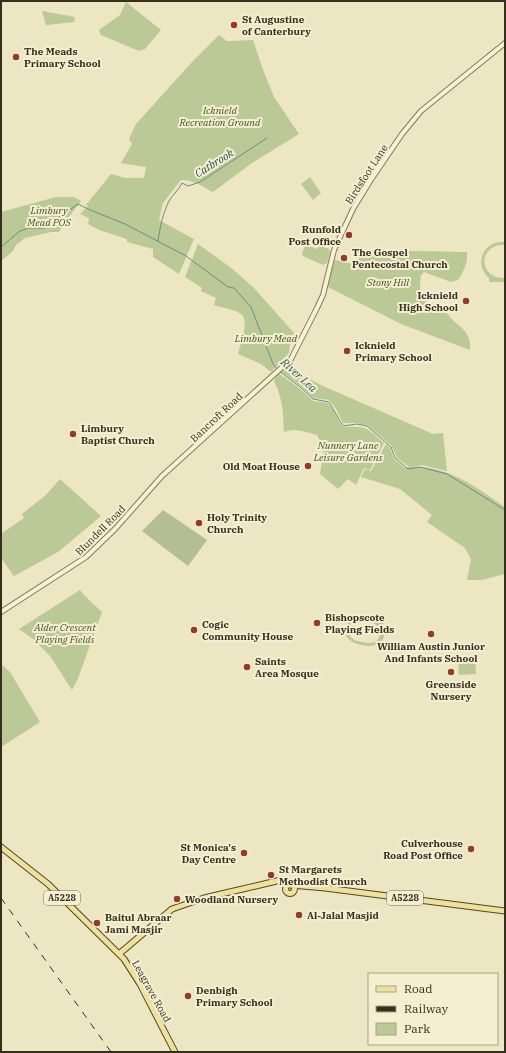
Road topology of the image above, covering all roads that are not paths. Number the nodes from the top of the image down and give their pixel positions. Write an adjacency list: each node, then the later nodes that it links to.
1 (505, 43): 2 (street, Birdsfoot Lane)
2 (278, 370): 3 (street, Bancroft Road)
3 (162, 476): 4 (street, Blundell Road)
4 (1, 612)
5 (1, 847): 12 (main road, Leagrave Road / A5228)
6 (281, 880): 7 (main road); 9 (main road); 12 (main road)
7 (290, 885): 8 (main road, A5228); 9 (main road); 10 (main road)
8 (305, 886): 10 (main road); 11 (main road, A5228)
9 (285, 890): 10 (main road)
10 (294, 891)
11 (505, 911)
12 (119, 954): 13 (main road, Leagrave Road)
13 (175, 1052)

